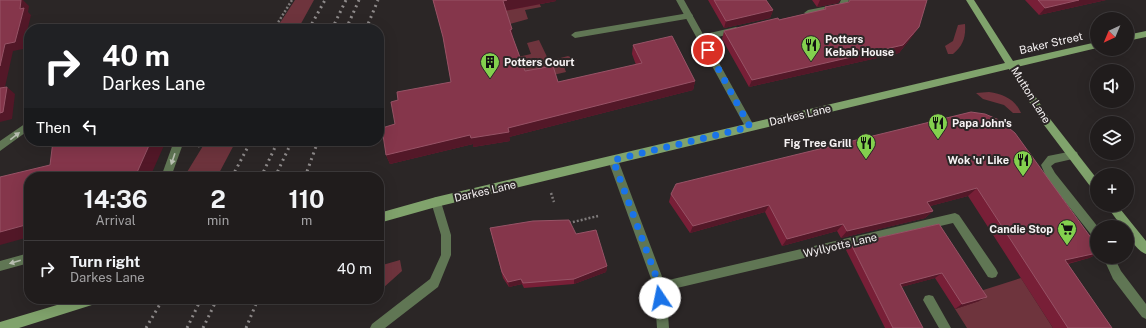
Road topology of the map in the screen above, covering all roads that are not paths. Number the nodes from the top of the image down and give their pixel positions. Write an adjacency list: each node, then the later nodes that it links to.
1 (680, 0): 4 (street)
2 (845, 0): 5 (street)
3 (970, 0): 12 (street, Mutton Lane)
4 (689, 16): 7 (street); 10 (street)
5 (797, 16)
6 (744, 28): 10 (street)
7 (575, 34)
8 (1146, 34): 9 (street)
9 (1134, 37)
10 (701, 38): 13 (street)
11 (1090, 46): 12 (street, Baker Street)
12 (1011, 64): 13 (street, Darkes Lane); 17 (street, Mutton Lane)
13 (750, 127): 18 (street, Darkes Lane)
14 (24, 129): 16 (street, one-way to 14)
15 (177, 146): 19 (street, one-way to 19)
16 (0, 147)
17 (1072, 155): 20 (street, Mutton Lane); 23 (street)
18 (613, 160): 21 (street, Darkes Lane); 30 (street)
19 (168, 172)
20 (1090, 178)
21 (436, 202): 22 (street, Darkes Lane); 35 (street)
22 (384, 217)
23 (1090, 225)
24 (1134, 236): 25 (street)
25 (1146, 249)
26 (24, 259): 28 (street, one-way to 28)
27 (1111, 264): 33 (street)
28 (0, 266)
29 (992, 273): 30 (street, Wyllyotts Lane)
30 (660, 287): 36 (street)
31 (929, 300): 37 (street)
32 (79, 304): 34 (street)
33 (1146, 313)
34 (0, 328)
35 (376, 328)
36 (663, 328)
37 (945, 328)

